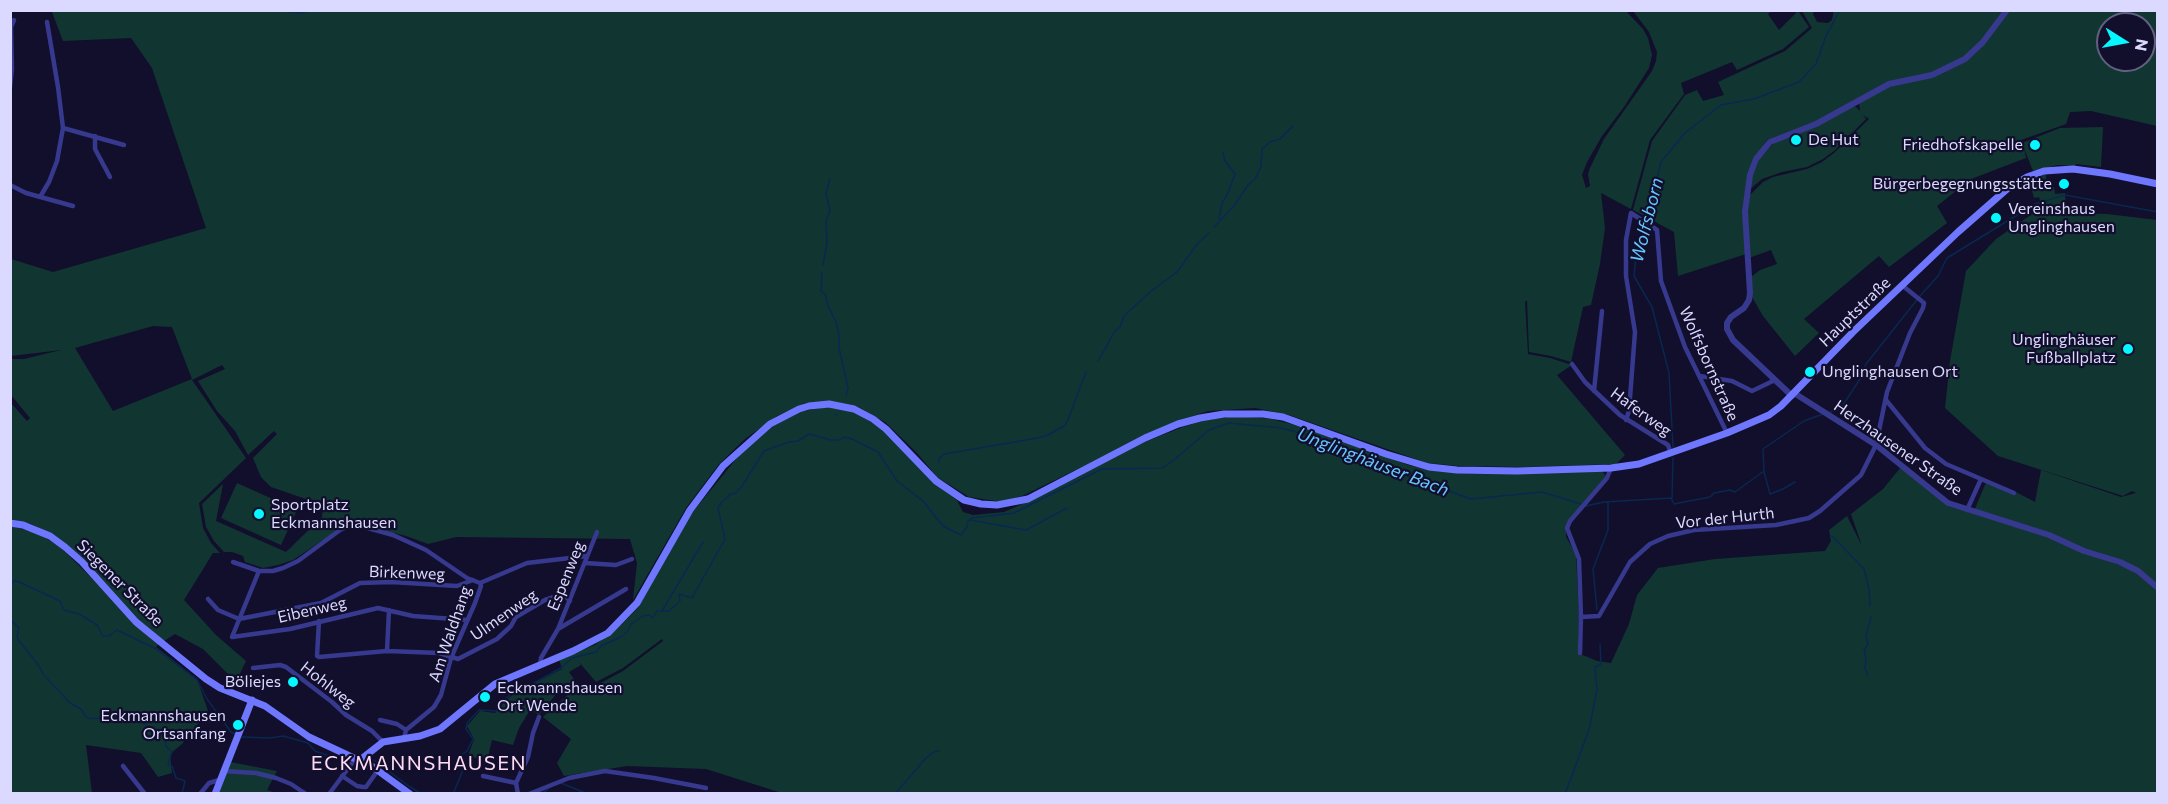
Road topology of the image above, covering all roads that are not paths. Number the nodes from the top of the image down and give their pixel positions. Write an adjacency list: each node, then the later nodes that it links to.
1 (2007, 10): 17 (street, Herzhausener Straße)
2 (14, 20): 4 (street)
3 (47, 22): 5 (street)
4 (10, 87)
5 (63, 128): 6 (street); 11 (street)
6 (95, 136): 7 (street); 8 (street)
7 (124, 145)
8 (110, 177)
9 (10, 184): 11 (street)
10 (2157, 184): 13 (main road, Hauptstraße)
11 (40, 197): 12 (street)
12 (73, 206)
13 (1903, 286): 19 (main road, Hauptstraße); 20 (street)
14 (1602, 311): 18 (street)
15 (1572, 364): 18 (street, Haferweg)
16 (1700, 376): 17 (street); 21 (street, Wolfsbornstraße); 22 (street, Wolfsbornstraße)
17 (1775, 380): 19 (street, Herzhausener Straße)
18 (1594, 391): 21 (street, Haferweg)
19 (1793, 394): 22 (main road, Hauptstraße); 23 (street, Herzhausener Straße)
20 (1886, 400): 23 (street); 26 (street)
21 (1626, 420): 24 (street, Haferweg)
22 (1727, 433): 24 (main road, Hauptstraße)
23 (1876, 445): 28 (street, Herzhausener Straße); 43 (street, Vor der Hurth)
24 (1671, 454): 25 (main road, Hauptstraße)
25 (1611, 468): 43 (street); 51 (main road, Hauptstraße)
26 (1981, 479): 27 (street); 28 (street)
27 (2014, 493)
28 (1967, 510): 38 (street, Herzhausener Straße)
29 (10, 523): 53 (main road, Siegener Straße)
30 (597, 532): 31 (street, Espenweg)
31 (587, 556): 34 (street, Espenweg); 37 (street)
32 (632, 559): 34 (street)
33 (233, 561): 35 (street)
34 (585, 563): 41 (street, Espenweg)
35 (259, 571): 36 (street, Am Waldhang); 44 (street)
36 (473, 580): 37 (street, Am Waldhang); 44 (street, Birkenweg)
37 (480, 583): 45 (street, Am Waldhang)
38 (2157, 588)
39 (626, 590): 47 (street)
40 (208, 599): 44 (street)
41 (570, 601): 47 (street, Espenweg); 50 (street, Ulmenweg)
42 (389, 610): 45 (street, Eibenweg); 46 (street, Eibenweg); 48 (street)
43 (1581, 617): 49 (street)
44 (239, 619): 46 (street, Eibenweg)
45 (467, 620): 50 (street, Am Waldhang)
46 (319, 621): 48 (street)
47 (558, 629): 51 (street, Espenweg)
48 (387, 651): 50 (street)
49 (1580, 653)
50 (451, 658): 56 (street, Am Waldhang)
51 (540, 664): 56 (main road, Hauptstraße)
52 (253, 668): 57 (street, Hohlweg)
53 (252, 700): 58 (main road, Siegener Straße); 61 (main road)
54 (539, 717): 65 (street)
55 (380, 720): 56 (street)
56 (405, 734): 57 (main road, Hauptstraße)
57 (383, 742): 58 (main road)
58 (358, 759): 60 (main road, Siegener Straße); 62 (street)
59 (123, 766): 67 (street)
60 (378, 770): 62 (street); 72 (main road, Siegener Straße)
61 (223, 771): 64 (main road); 70 (street)
62 (342, 776): 71 (street)
63 (483, 776): 65 (street)
64 (219, 780): 68 (street); 69 (main road)
65 (516, 783): 73 (street)
66 (706, 788): 74 (street)
67 (145, 794)
68 (200, 794)
69 (215, 794)
70 (306, 794)
71 (329, 794)
72 (410, 794)
73 (518, 794)
74 (529, 794)

